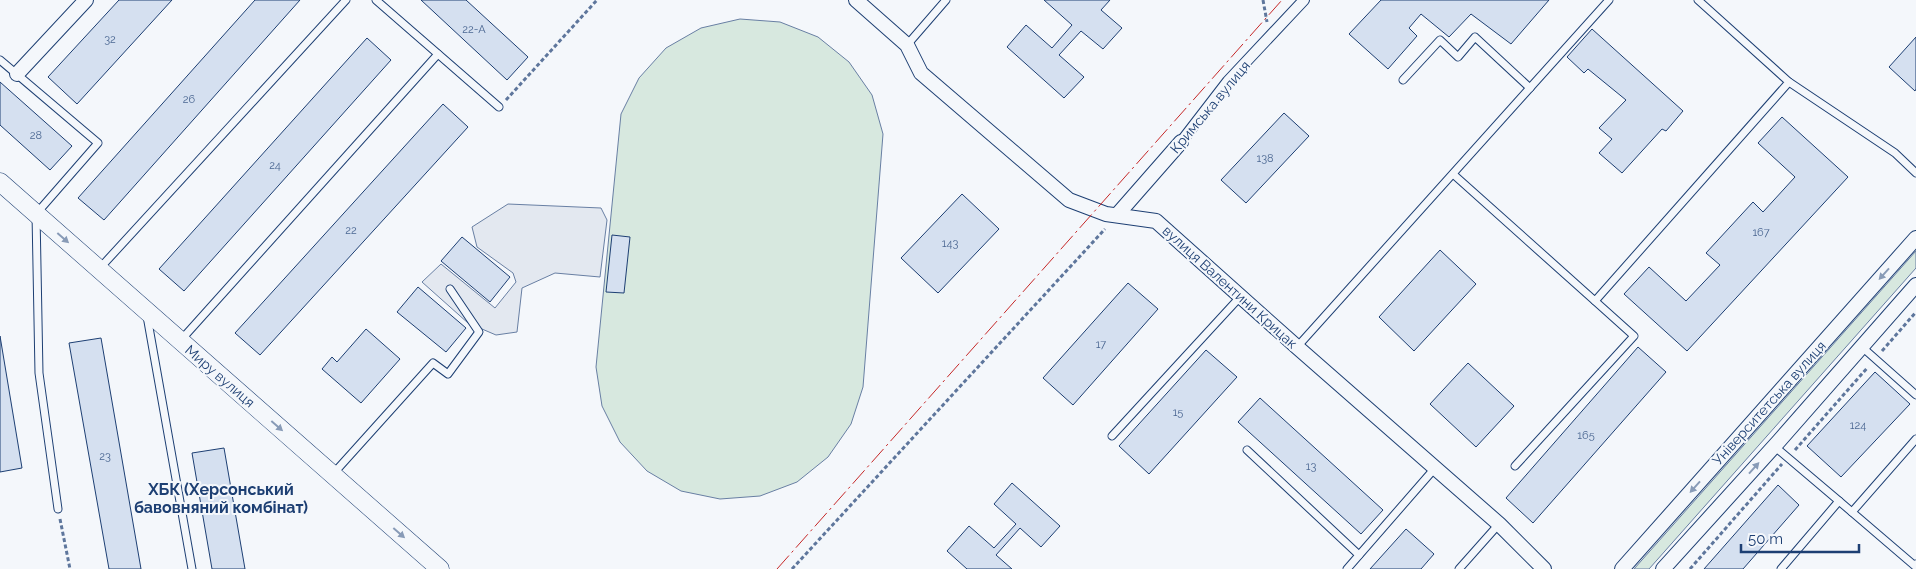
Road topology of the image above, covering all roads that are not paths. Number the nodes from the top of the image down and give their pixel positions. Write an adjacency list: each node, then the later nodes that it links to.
1 (86, 0): 12 (street)
2 (346, 0): 24 (lane)
3 (376, 0): 10 (lane)
4 (856, 0): 9 (street, вулиця Валентини Крицак)
5 (946, 0): 9 (lane)
6 (1304, 0): 17 (street, Кримська вулиця)
7 (1698, 0): 14 (lane)
8 (1606, 1): 15 (lane)
9 (907, 44): 22 (street, вулиця Валентини Крицак)
10 (438, 54): 16 (lane); 30 (lane)
11 (0, 60): 12 (lane)
12 (17, 74): 21 (lane)
13 (1403, 80): 15 (lane)
14 (1789, 82): 18 (lane); 28 (lane)
15 (1530, 88): 19 (lane)
16 (499, 107)
17 (1180, 142): 22 (street, Кримська вулиця)
18 (1916, 173)
19 (1453, 174): 28 (lane); 31 (lane)
20 (0, 182): 21 (street, Миру вулиця)
21 (36, 214): 24 (street, Миру вулиця, one-way to 24); 42 (lane)
22 (1118, 215): 27 (street, вулиця Валентини Крицак)
23 (1916, 238): 52 (street, Університетська вулиця, one-way to 52)
24 (99, 269): 29 (street, Миру вулиця)
25 (1916, 285): 32 (street)
26 (450, 289): 40 (lane)
27 (1240, 297): 31 (street, вулиця Валентини Крицак); 34 (lane)
28 (1595, 301): 38 (lane)
29 (146, 311): 30 (street, Миру вулиця); 47 (lane)
30 (180, 340): 40 (street, Миру вулиця, one-way to 40)
31 (1297, 347): 39 (street, вулиця Валентини Крицак)
32 (1862, 347): 33 (lane); 36 (street)
33 (1916, 395)
34 (1112, 436)
35 (1916, 439): 43 (lane)
36 (1774, 446): 41 (lane); 53 (street, one-way to 36)
37 (1247, 450): 45 (lane)
38 (1515, 466)
39 (1436, 468): 44 (street, вулиця Валентини Крицак); 45 (lane)
40 (332, 474): 48 (street, Миру вулиця, one-way to 48)
41 (1839, 501): 43 (lane); 54 (lane)
42 (58, 509)
43 (1852, 512): 46 (lane)
44 (1499, 524): 50 (lane); 51 (street, вулиця Валентини Крицак)
45 (1360, 555): 49 (lane)
46 (1916, 564)
47 (192, 569)
48 (440, 569)
49 (1347, 569)
50 (1459, 569)
51 (1544, 569)
52 (1622, 569)
53 (1663, 569)
54 (1781, 569)

